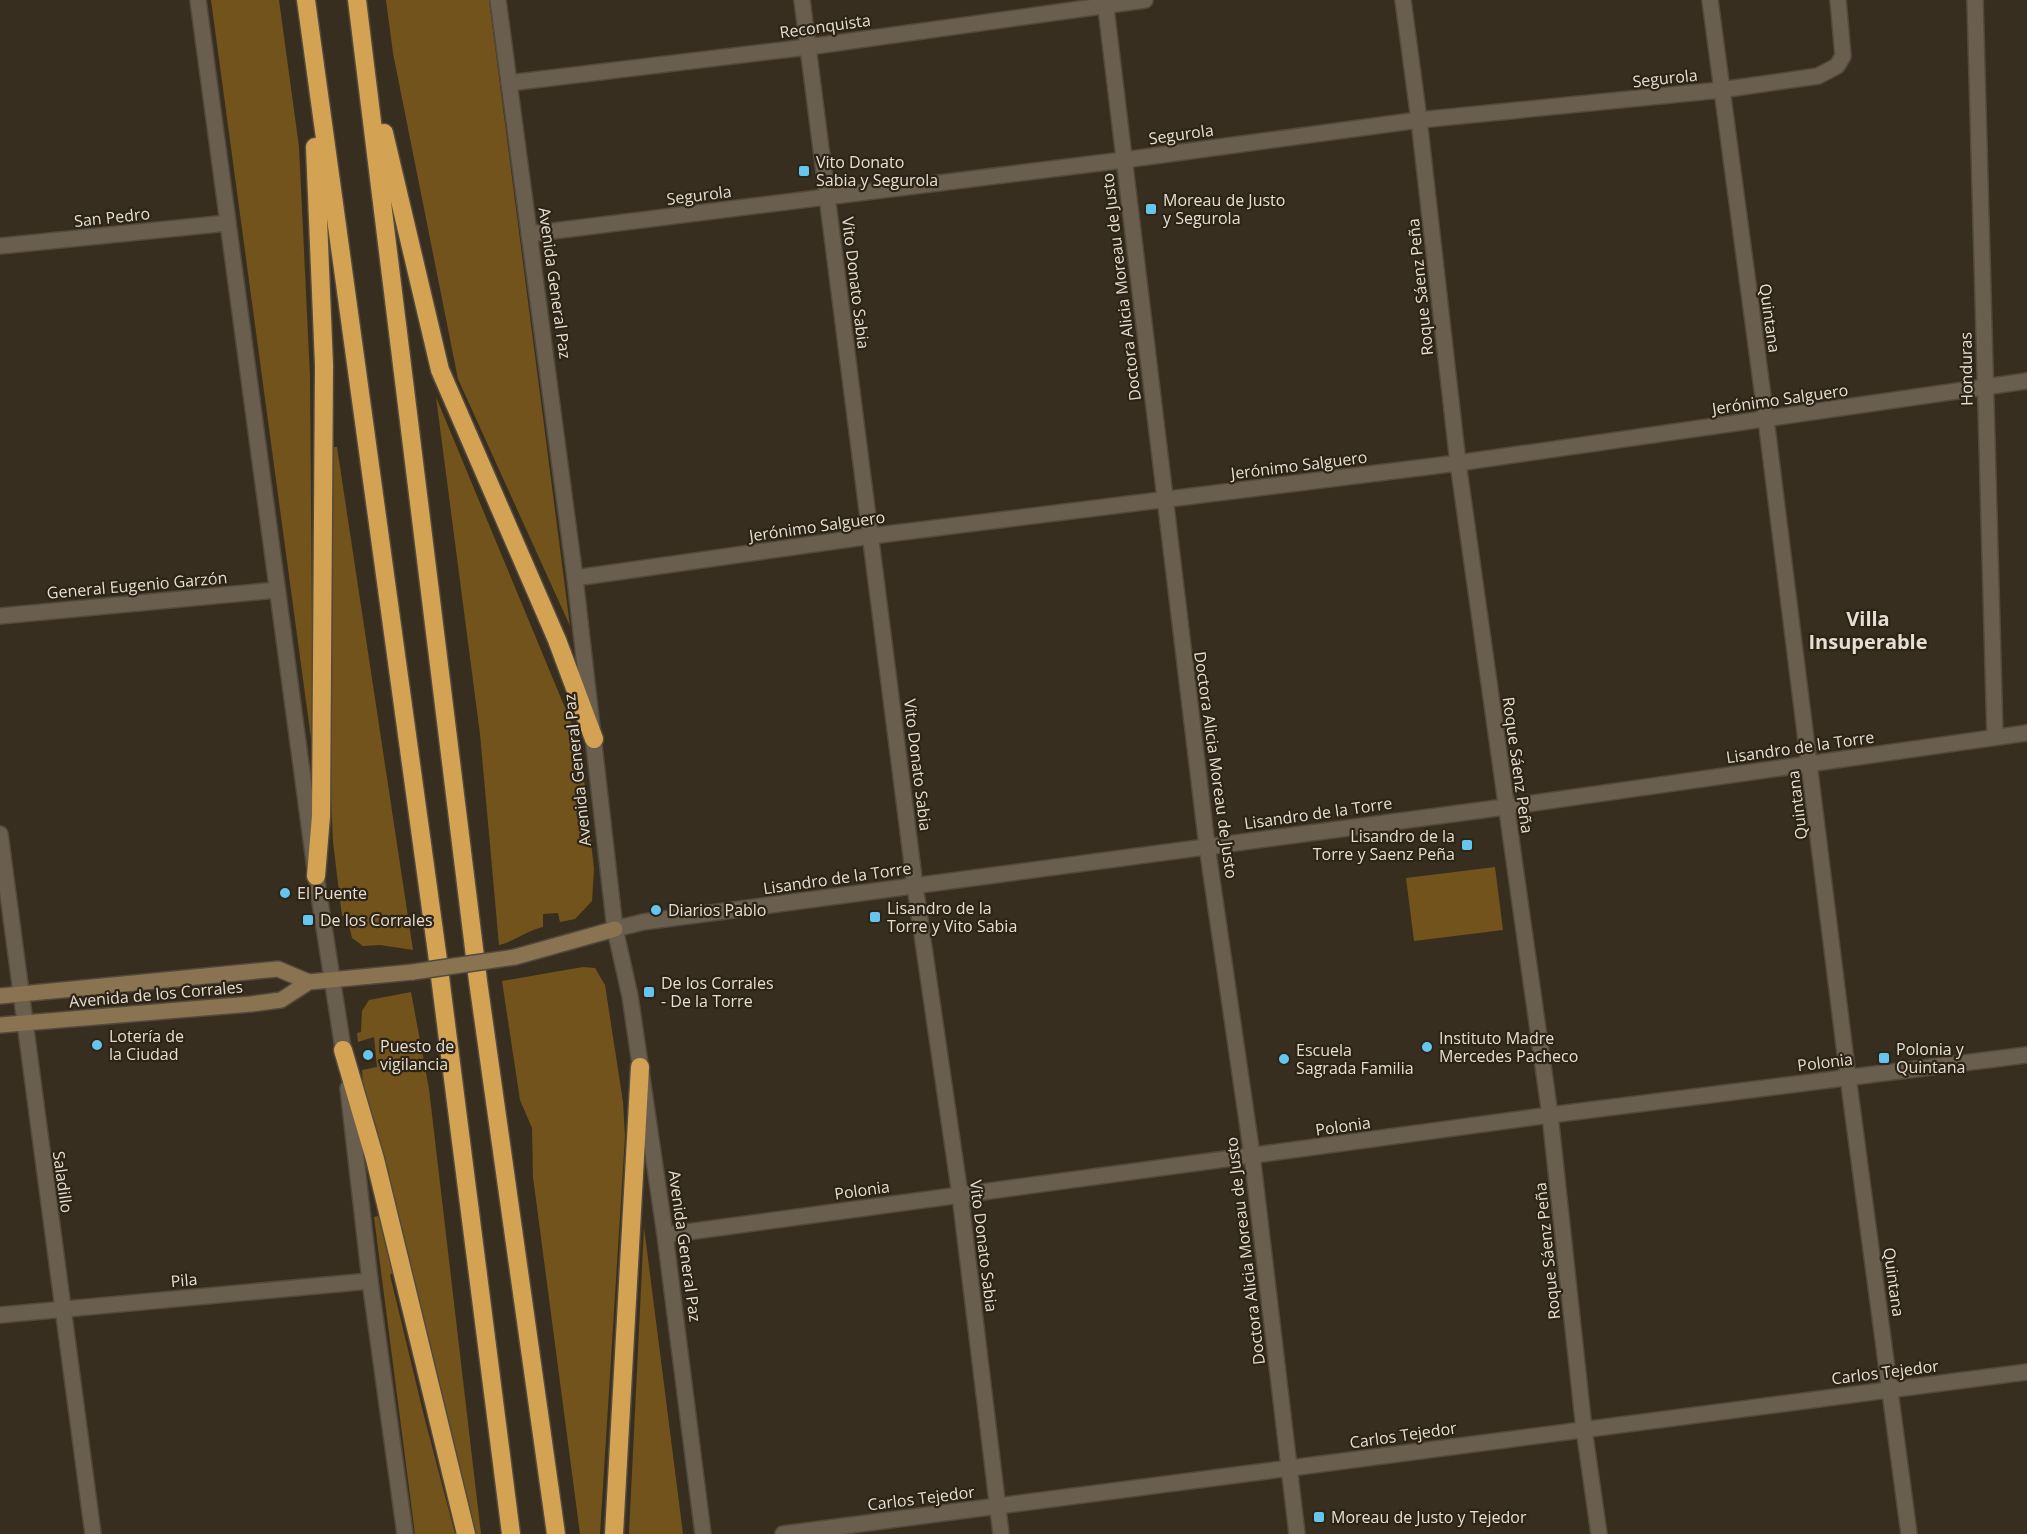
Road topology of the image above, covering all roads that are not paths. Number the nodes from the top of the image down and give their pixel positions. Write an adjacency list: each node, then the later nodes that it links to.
1 (198, 0): 20 (street)
2 (306, 0): 12 (highway)
3 (357, 0): 13 (highway)
4 (498, 0): 15 (street, Avenida General Paz)
5 (802, 0): 14 (street, Vito Donato Sabia)
6 (1144, 0): 11 (street, Reconquista)
7 (1402, 0): 17 (street, Roque Sáenz Peña)
8 (1710, 0): 16 (street, Quintana)
9 (1838, 0): 16 (street, Segurola)
10 (1975, 0): 24 (street, Honduras)
11 (1106, 2): 14 (street, Reconquista); 18 (street, Doctora Alicia Moreau de Justo)
12 (310, 28): 39 (highway); 67 (highway)
13 (363, 44): 34 (highway); 68 (highway)
14 (808, 46): 15 (street, Reconquista); 19 (street, Vito Donato Sabia)
15 (509, 84): 21 (street, Avenida General Paz)
16 (1721, 90): 17 (street, Segurola); 25 (street, Quintana)
17 (1419, 120): 18 (street, Segurola); 26 (street, Roque Sáenz Peña)
18 (1124, 160): 19 (street, Segurola); 27 (street, Doctora Alicia Moreau de Justo)
19 (827, 197): 21 (street, Segurola); 28 (street, Vito Donato Sabia)
20 (228, 223): 22 (street, San Pedro); 30 (street)
21 (529, 234): 29 (street, Avenida General Paz)
22 (0, 246)
23 (2027, 381): 24 (street, Jerónimo Salguero)
24 (1984, 386): 25 (street, Jerónimo Salguero); 33 (street, Honduras)
25 (1766, 420): 26 (street, Jerónimo Salguero); 35 (street, Quintana)
26 (1458, 463): 27 (street, Jerónimo Salguero); 36 (street, Roque Sáenz Peña)
27 (1164, 500): 28 (street, Jerónimo Salguero); 38 (street, Doctora Alicia Moreau de Justo)
28 (871, 536): 29 (street, Jerónimo Salguero); 40 (street, Vito Donato Sabia)
29 (575, 578): 34 (street, Avenida General Paz)
30 (278, 590): 31 (street, General Eugenio Garzón); 39 (street)
31 (0, 616)
32 (2027, 733): 33 (street, Lisandro de la Torre)
33 (1995, 737): 35 (street, Lisandro de la Torre)
34 (594, 739): 41 (street, Avenida General Paz)
35 (1810, 763): 36 (street, Lisandro de la Torre); 51 (street, Quintana)
36 (1505, 807): 38 (street, Lisandro de la Torre); 52 (street, Roque Sáenz Peña)
37 (0, 834): 44 (street, Saladillo)
38 (1207, 846): 40 (street, Lisandro de la Torre); 53 (street, Doctora Alicia Moreau de Justo)
39 (316, 876): 42 (street)
40 (915, 886): 41 (street, Lisandro de la Torre); 54 (street, Vito Donato Sabia)
41 (615, 929): 42 (main road, Avenida de los Corrales, bridge); 50 (street, Avenida General Paz)
42 (333, 979): 43 (main road, Avenida de los Corrales); 48 (street)
43 (309, 982): 44 (main road, Avenida de los Corrales); 46 (main road, Avenida de los Corrales)
44 (21, 994): 45 (main road, Avenida de los Corrales); 46 (street, Saladillo)
45 (0, 996)
46 (24, 1023): 47 (main road, Avenida de los Corrales); 57 (street, Saladillo)
47 (0, 1025)
48 (344, 1050): 56 (street); 66 (highway)
49 (2027, 1055): 51 (street, Polonia)
50 (640, 1067): 55 (street, Avenida General Paz); 69 (highway)
51 (1848, 1077): 52 (street, Polonia); 60 (street, Quintana)
52 (1550, 1115): 53 (street, Polonia); 61 (street, Roque Sáenz Peña)
53 (1252, 1155): 54 (street, Polonia); 62 (street, Doctora Alicia Moreau de Justo)
54 (960, 1195): 55 (street, Polonia); 63 (street, Vito Donato Sabia)
55 (665, 1235): 70 (street, Avenida General Paz)
56 (370, 1281): 57 (street, Pila); 65 (street)
57 (62, 1309): 58 (street, Pila); 64 (street, Saladillo)
58 (0, 1315)
59 (2027, 1372): 60 (street, Carlos Tejedor)
60 (1890, 1389): 61 (street, Carlos Tejedor); 75 (street, Quintana)
61 (1584, 1429): 62 (street, Carlos Tejedor); 74 (street, Roque Sáenz Peña)
62 (1289, 1468): 63 (street, Carlos Tejedor); 73 (street, Doctora Alicia Moreau de Justo)
63 (997, 1506): 71 (street, Carlos Tejedor); 72 (street, Vito Donato Sabia)
64 (93, 1534)
65 (405, 1534)
66 (466, 1534)
67 (511, 1534)
68 (556, 1534)
69 (614, 1534)
70 (703, 1534)
71 (783, 1534)
72 (1001, 1534)
73 (1297, 1534)
74 (1599, 1534)
75 (1909, 1534)

